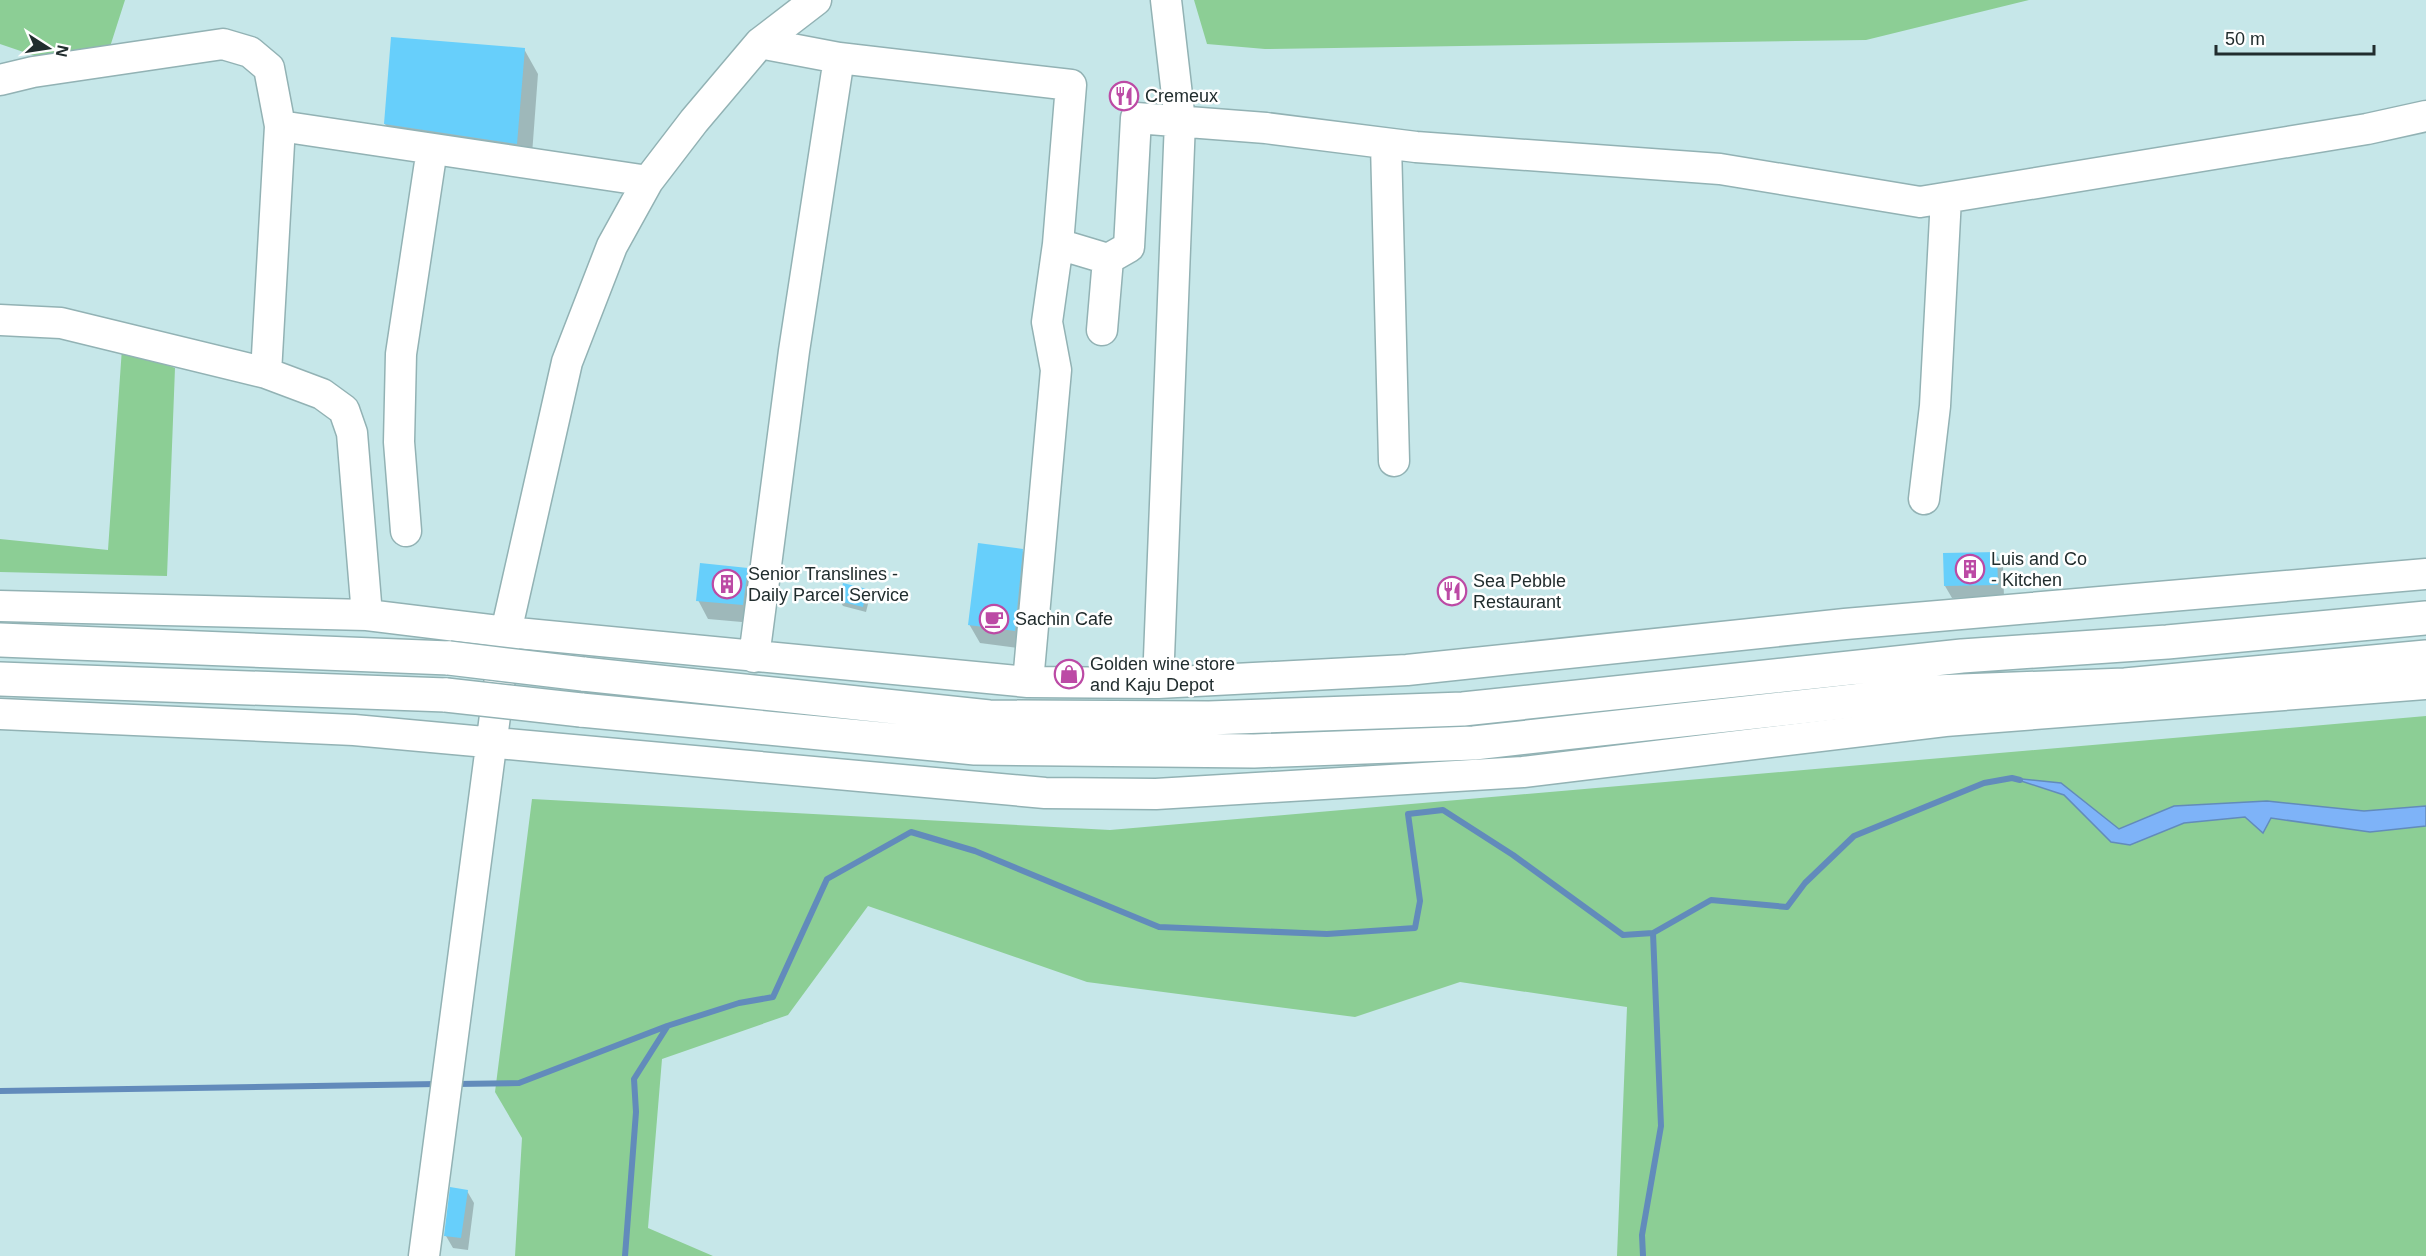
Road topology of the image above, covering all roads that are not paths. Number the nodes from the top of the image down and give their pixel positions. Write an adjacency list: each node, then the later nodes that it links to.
1 (816, 0): 3 (street)
2 (1166, 0): 7 (street)
3 (760, 43): 4 (street); 11 (street)
4 (839, 58): 13 (street); 27 (street)
5 (0, 80): 8 (street)
6 (2426, 116): 12 (street)
7 (1180, 121): 9 (street); 14 (street); 31 (street)
8 (280, 126): 10 (street); 17 (street)
9 (1386, 144): 12 (street); 18 (street)
10 (432, 149): 11 (street); 20 (street)
11 (648, 181): 25 (street)
12 (1946, 198): 19 (street)
13 (1058, 244): 14 (street); 30 (street)
14 (1108, 259): 16 (street)
15 (0, 320): 17 (street)
16 (1102, 330)
17 (266, 373): 23 (street)
18 (1394, 461)
19 (1924, 499)
20 (406, 531)
21 (2426, 573): 31 (street)
22 (0, 606): 23 (street)
23 (367, 615): 25 (street)
24 (2426, 618): 26 (highway, bridge)
25 (506, 632): 27 (street); 34 (street)
26 (0, 640)
27 (754, 657): 30 (street)
28 (2426, 657): 29 (highway, bridge)
29 (0, 679)
30 (1028, 682): 31 (street)
31 (1158, 683)
32 (2426, 684): 34 (street)
33 (0, 714): 34 (street)
34 (490, 742): 35 (street)
35 (424, 1256)

